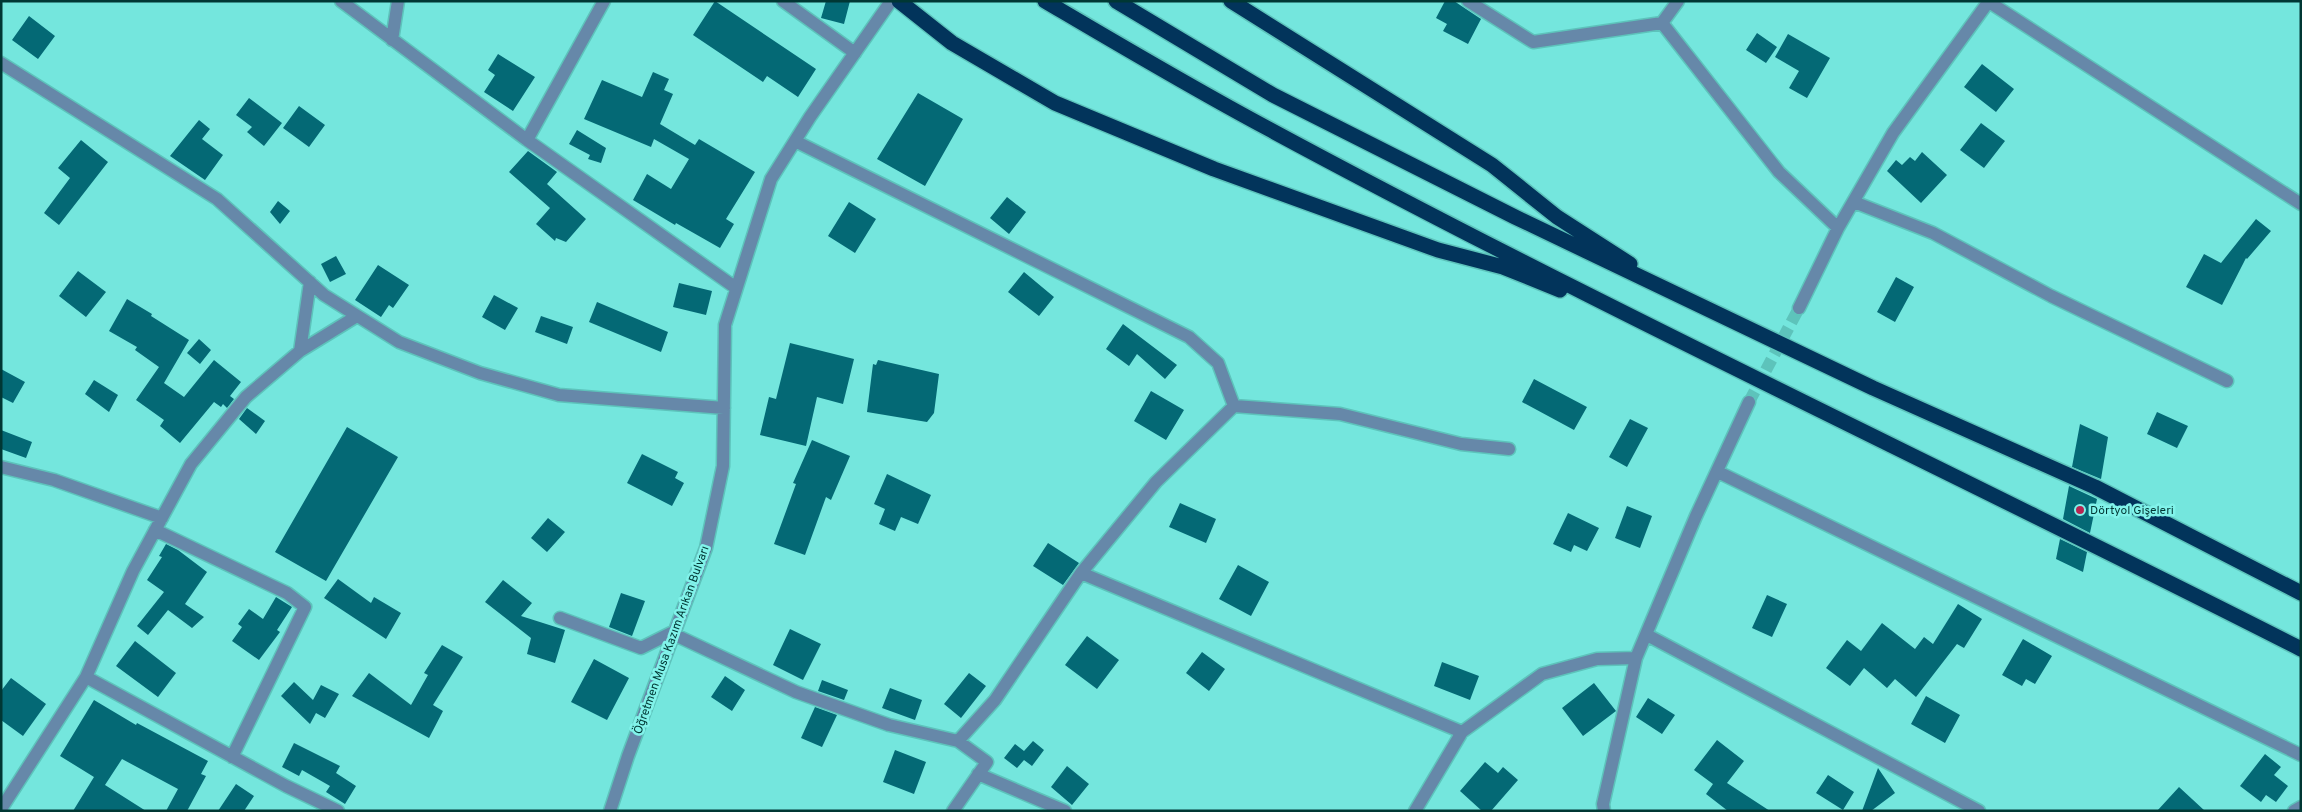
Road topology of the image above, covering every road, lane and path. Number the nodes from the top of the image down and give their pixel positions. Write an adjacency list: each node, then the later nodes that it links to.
1 (341, 1): 14 (street)
2 (398, 1): 14 (street)
3 (604, 1): 17 (street)
4 (783, 1): 15 (street)
5 (891, 1): 15 (street, Öğretmen Musa Kazım Arıkan Bulvarı)
6 (899, 1): 27 (highway)
7 (1045, 1): 27 (highway)
8 (1116, 1): 24 (highway)
9 (1231, 1): 24 (highway)
10 (1468, 1): 13 (street)
11 (1678, 1): 13 (street)
12 (1989, 1): 19 (street); 20 (street)
13 (1662, 23): 21 (street)
14 (392, 40): 17 (street)
15 (855, 53): 18 (street, Öğretmen Musa Kazım Arıkan Bulvarı)
16 (1, 63): 22 (street)
17 (527, 140): 23 (street)
18 (795, 140): 23 (street, Öğretmen Musa Kazım Arıkan Bulvarı); 31 (street)
19 (1854, 202): 21 (street); 29 (street)
20 (2301, 204)
21 (1838, 228): 25 (street)
22 (310, 282): 26 (street); 28 (street)
23 (736, 288): 32 (street, Öğretmen Musa Kazım Arıkan Bulvarı)
24 (1681, 298): 39 (highway)
25 (1799, 308)
26 (357, 316): 28 (street); 32 (street)
27 (1670, 335): 43 (highway)
28 (300, 351): 36 (street)
29 (2227, 381)
30 (1749, 402): 35 (street)
31 (1234, 406): 33 (street); 38 (street)
32 (724, 408): 41 (street, Öğretmen Musa Kazım Arıkan Bulvarı)
33 (1509, 448)
34 (1, 467): 36 (street)
35 (1718, 472): 42 (street); 48 (street)
36 (162, 518): 37 (street)
37 (155, 530): 45 (street); 49 (street)
38 (1081, 573): 46 (street); 47 (street)
39 (2301, 593)
40 (560, 618): 41 (street)
41 (674, 634): 47 (street); 54 (street, Öğretmen Musa Kazım Arıkan Bulvarı)
42 (1647, 635): 44 (street); 59 (street)
43 (2301, 649)
44 (1636, 658): 46 (street); 58 (street)
45 (86, 677): 49 (street); 52 (street)
46 (1462, 732): 57 (street)
47 (958, 741): 50 (street)
48 (2301, 755)
49 (232, 757): 53 (street)
50 (978, 774): 55 (street); 56 (street)
51 (2301, 806): 60 (street)
52 (1, 809)
53 (338, 811)
54 (610, 811)
55 (953, 811)
56 (1065, 811)
57 (1416, 811)
58 (1604, 811)
59 (1979, 811)
60 (2294, 811)

